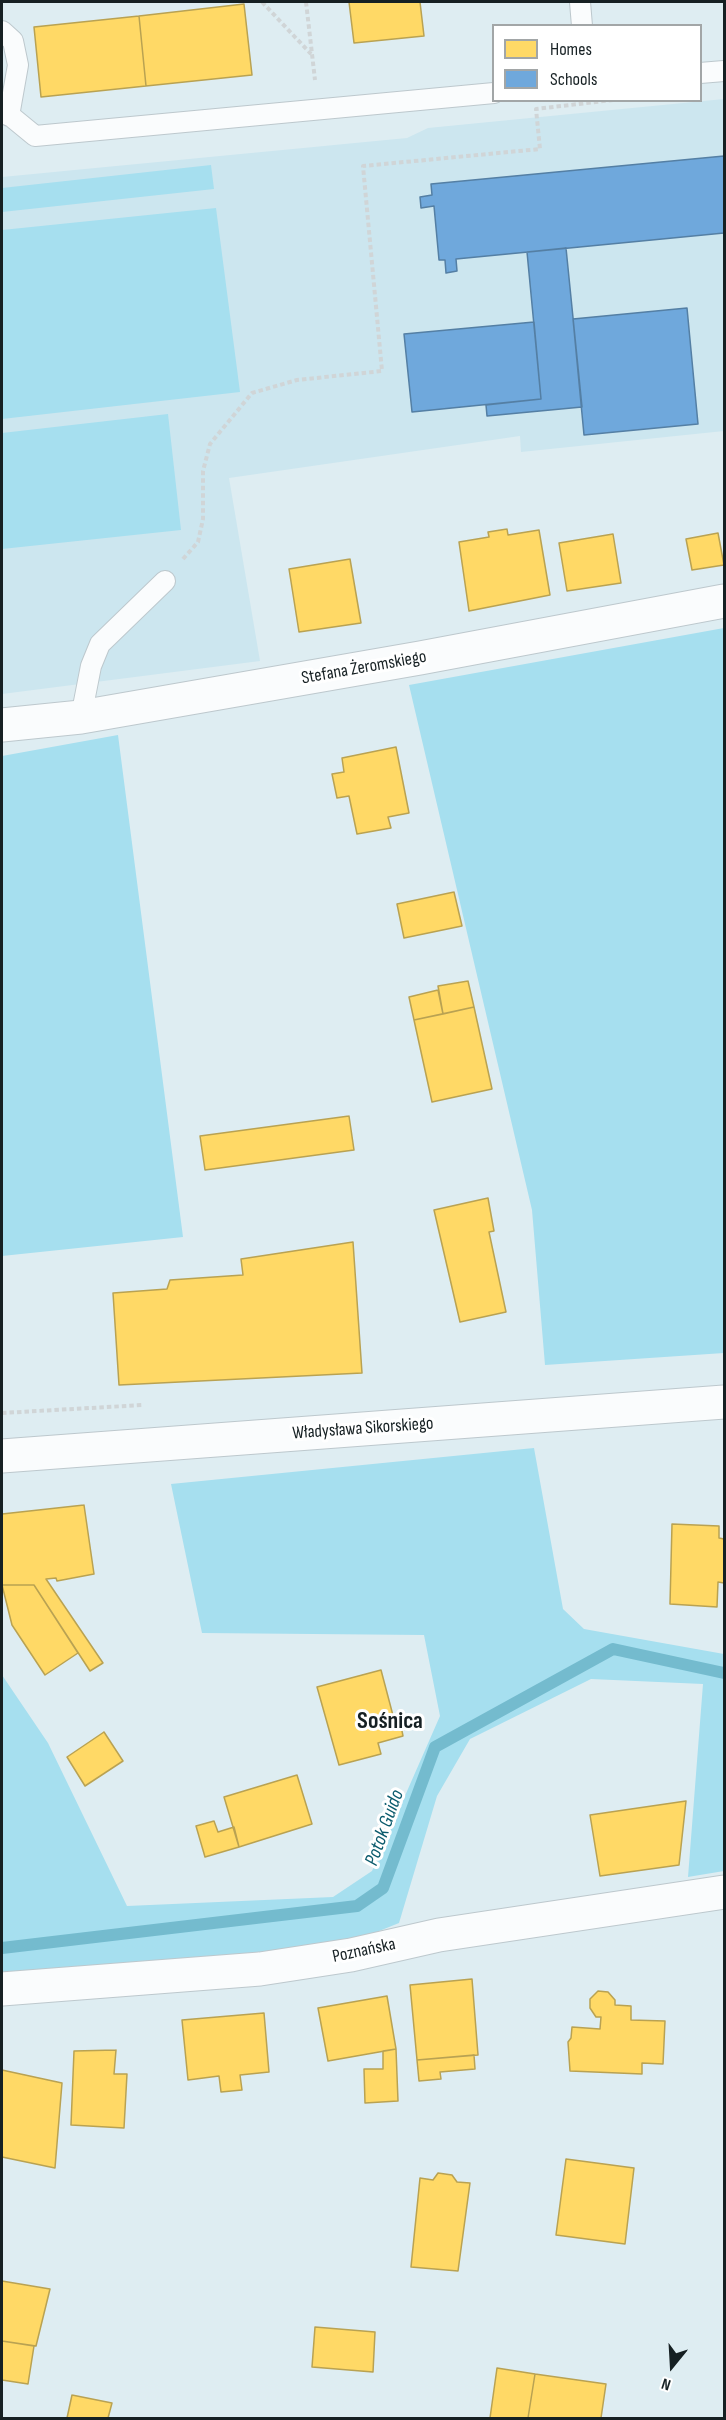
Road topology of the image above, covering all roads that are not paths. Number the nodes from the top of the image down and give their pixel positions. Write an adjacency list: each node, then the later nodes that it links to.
1 (580, 2): 2 (lane)
2 (582, 24)
3 (2, 31): 7 (lane)
4 (724, 71): 5 (lane)
5 (702, 73)
6 (492, 93): 7 (lane)
7 (5, 112)
8 (165, 580): 10 (lane)
9 (724, 601): 10 (street, Stefana Żeromskiego)
10 (81, 717): 11 (street, Stefana Żeromskiego)
11 (2, 725)
12 (724, 1402): 13 (street, Władysława Sikorskiego)
13 (2, 1456)
14 (724, 1892): 15 (street, Poznańska)
15 (2, 1989)

